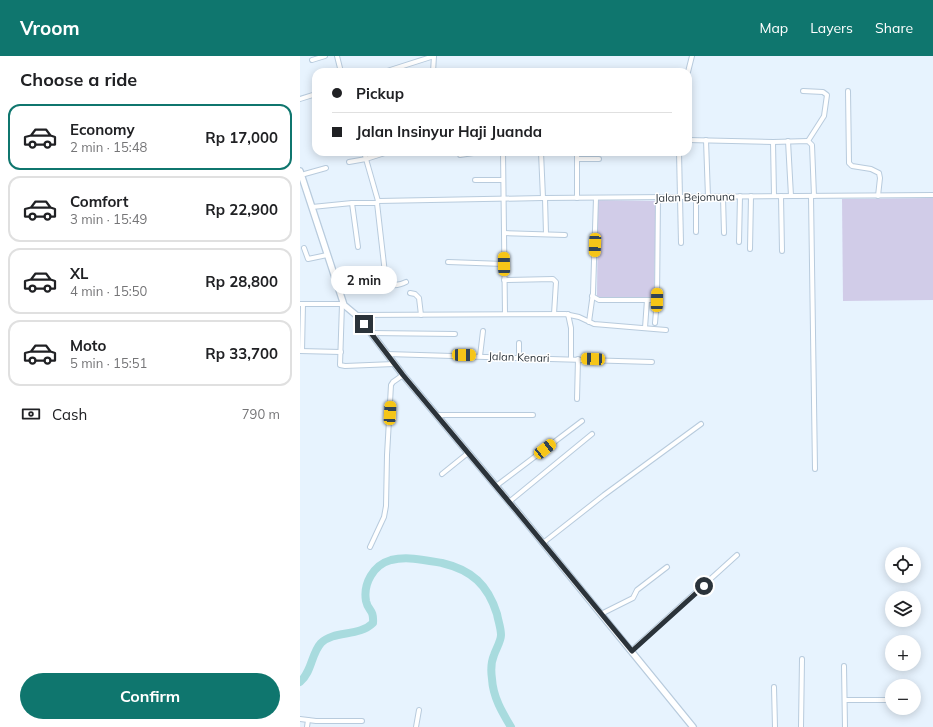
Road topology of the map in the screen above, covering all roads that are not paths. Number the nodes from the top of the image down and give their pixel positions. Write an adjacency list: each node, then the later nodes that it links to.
1 (325, 56): 5 (street)
2 (337, 56): 6 (street)
3 (434, 56): 7 (street); 8 (street)
4 (692, 56): 9 (street)
5 (312, 60)
6 (340, 68)
7 (396, 68)
8 (433, 68)
9 (689, 68)
10 (803, 90): 17 (street)
11 (848, 91): 39 (street)
12 (312, 95): 13 (street)
13 (300, 99)
14 (692, 140): 15 (street)
15 (706, 140): 18 (street); 42 (street)
16 (788, 141): 17 (street); 18 (street); 37 (street)
17 (808, 141): 38 (street)
18 (773, 142): 35 (street)
19 (365, 156): 24 (street)
20 (375, 156): 24 (street)
21 (503, 156): 31 (street)
22 (541, 156): 44 (street)
23 (679, 156): 41 (street)
24 (366, 159): 27 (street); 49 (street)
25 (577, 159): 26 (street); 45 (street)
26 (599, 159)
27 (349, 162)
28 (326, 168): 29 (street)
29 (301, 173): 51 (street)
30 (475, 180): 31 (street)
31 (503, 180): 48 (street)
32 (933, 195): 39 (street, Jalan Bejomuna)
33 (740, 196): 34 (street, Jalan Bejomuna); 43 (street, Jalan Bejomuna); 58 (street)
34 (751, 196): 35 (street, Jalan Bejomuna); 61 (street)
35 (774, 196): 36 (street, Jalan Bejomuna)
36 (781, 196): 37 (street, Jalan Bejomuna); 62 (street)
37 (791, 196): 38 (street, Jalan Bejomuna)
38 (813, 196): 39 (street, Jalan Bejomuna); 104 (street)
39 (878, 196)
40 (658, 197): 41 (street, Jalan Bejomuna); 46 (street, Jalan Bejomuna); 71 (street)
41 (681, 197): 47 (street, Jalan Bejomuna); 57 (street)
42 (708, 197): 43 (street, Jalan Bejomuna); 47 (street, Jalan Bejomuna)
43 (723, 197): 54 (street)
44 (544, 198): 45 (street, Jalan Bejomuna); 48 (street, Jalan Bejomuna); 55 (street)
45 (577, 198): 46 (street, Jalan Bejomuna)
46 (596, 198): 69 (street)
47 (696, 198): 52 (street)
48 (503, 199): 49 (street, Jalan Bejomuna); 53 (street)
49 (377, 202): 50 (street, Jalan Bejomuna); 67 (street)
50 (352, 203): 51 (street, Jalan Bejomuna); 60 (street)
51 (312, 207): 63 (street)
52 (696, 232)
53 (504, 233): 55 (street); 65 (street)
54 (724, 233)
55 (546, 234): 56 (street)
56 (565, 235)
57 (681, 242)
58 (739, 242)
59 (304, 248): 63 (street)
60 (358, 248)
61 (750, 249)
62 (782, 251)
63 (327, 255): 73 (street)
64 (448, 262): 65 (street)
65 (504, 264): 66 (street)
66 (504, 280): 75 (street); 76 (street)
67 (406, 282)
68 (410, 293): 74 (street)
69 (592, 296): 70 (street); 79 (street)
70 (647, 300): 71 (street); 81 (street)
71 (657, 300): 80 (street)
72 (302, 304): 73 (street); 87 (street)
73 (343, 304): 78 (street); 88 (street)
74 (421, 314): 75 (street); 78 (street)
75 (505, 314): 76 (street)
76 (554, 314): 77 (street)
77 (568, 314): 79 (street); 92 (street)
78 (356, 315): 84 (street)
79 (590, 322): 81 (street)
80 (655, 323)
81 (645, 328): 82 (street)
82 (666, 330)
83 (483, 331): 90 (street)
84 (371, 333): 85 (street); 89 (street)
85 (455, 334)
86 (519, 343): 91 (street)
87 (301, 351): 88 (street)
88 (341, 352): 95 (street)
89 (387, 354): 90 (street, Jalan Kenari); 95 (street)
90 (480, 356): 91 (street, Jalan Kenari)
91 (519, 358): 92 (street, Jalan Kenari)
92 (571, 358): 93 (street, Jalan Kenari)
93 (578, 359): 94 (street, Jalan Kenari); 97 (street)
94 (652, 362)
95 (394, 364): 96 (street)
96 (403, 375): 98 (street); 109 (street)
97 (577, 399)
98 (436, 415): 99 (street); 103 (street)
99 (532, 415)
100 (582, 421): 106 (street)
101 (701, 424): 108 (street)
102 (592, 434): 107 (street)
103 (468, 453): 105 (street); 106 (street)
104 (815, 468)
105 (442, 474)
106 (496, 486): 107 (street)
107 (509, 502): 108 (street)
108 (544, 543): 112 (street)
109 (370, 548)
110 (737, 556): 113 (street)
111 (667, 567): 112 (street)
112 (601, 614): 113 (street)
113 (632, 651): 125 (street)
114 (802, 659): 127 (street)
115 (844, 666): 117 (street)
116 (774, 687): 126 (street)
117 (845, 700): 118 (street); 128 (street)
118 (885, 700)
119 (420, 710): 124 (street)
120 (300, 719): 121 (street)
121 (308, 720): 122 (street); 123 (street)
122 (362, 721)
123 (307, 727)
124 (416, 727)
125 (693, 727)
126 (775, 727)
127 (801, 727)
128 (845, 727)

